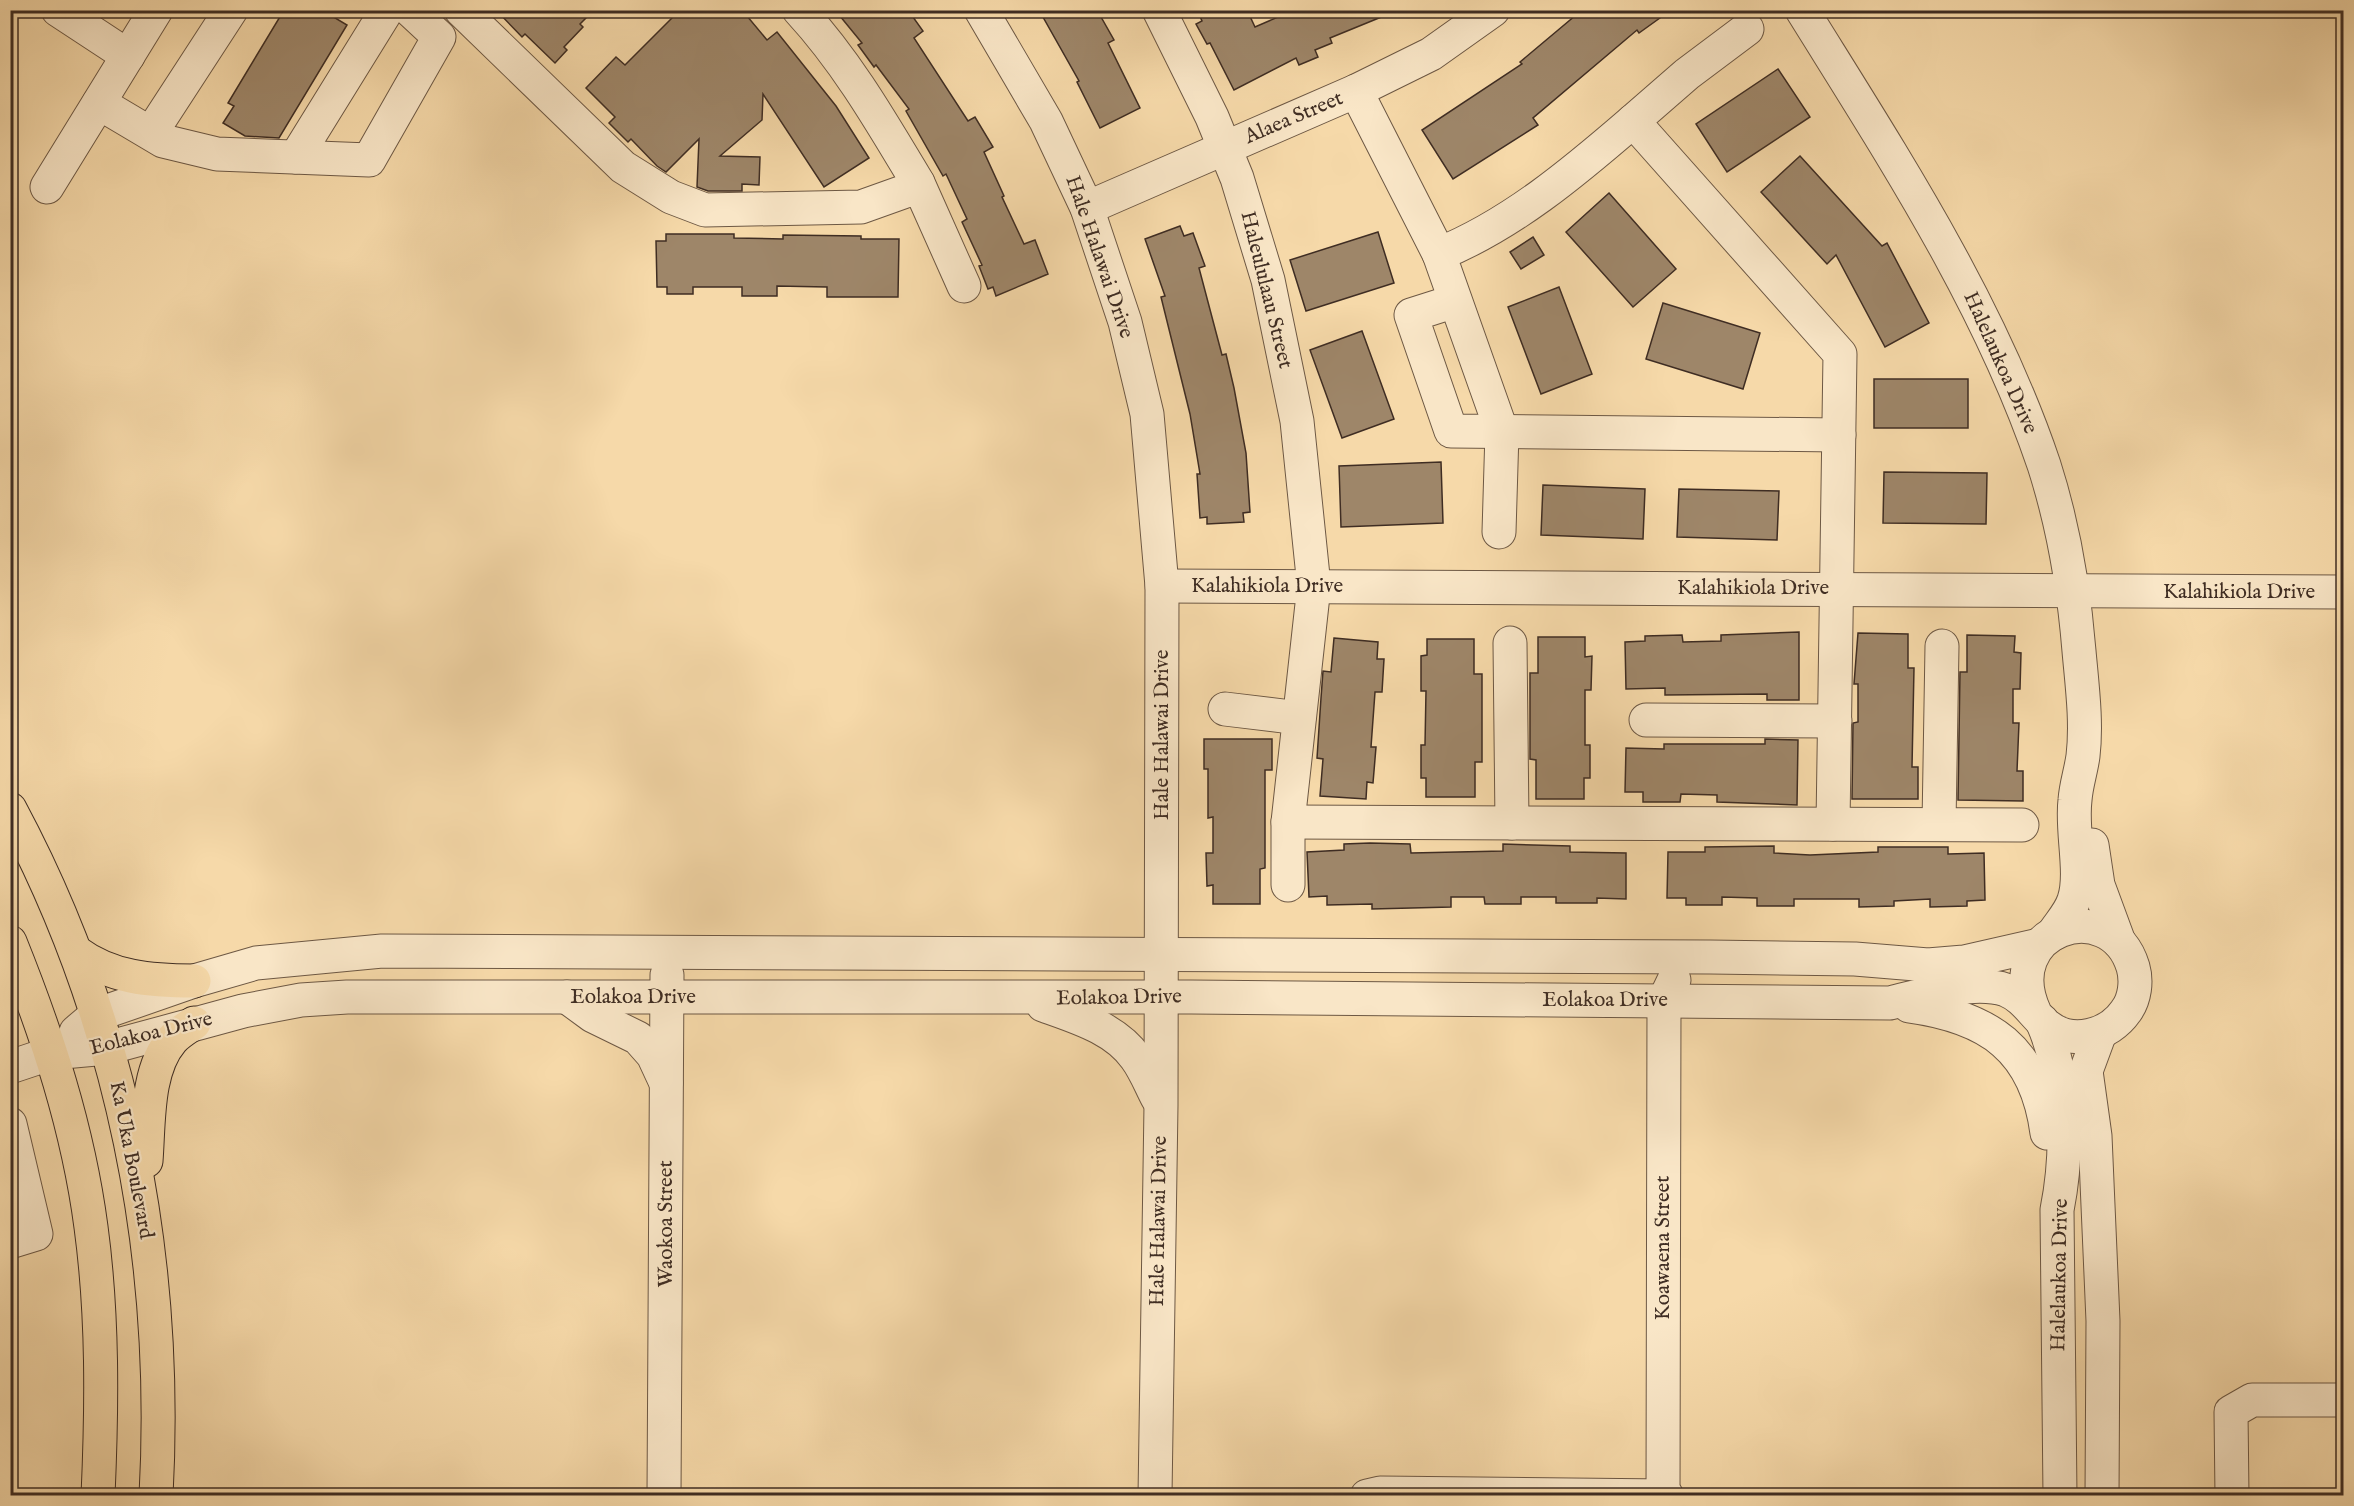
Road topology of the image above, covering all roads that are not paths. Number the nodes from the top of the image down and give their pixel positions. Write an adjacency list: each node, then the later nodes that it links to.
1 (58, 10): 13 (street)
2 (156, 10): 13 (street)
3 (231, 10): 17 (street)
4 (387, 10): 19 (street)
5 (410, 10): 19 (street)
6 (461, 10): 20 (street)
7 (799, 10): 20 (street)
8 (981, 10): 22 (street, Hale Halawai Drive)
9 (1159, 10): 18 (street, Haleululaau Street)
10 (1493, 10): 14 (street, Alaea Street)
11 (1802, 10): 32 (street, Halelaukoa Drive)
12 (1747, 29): 16 (street)
13 (128, 56): 15 (street)
14 (1356, 91): 18 (street, Alaea Street); 23 (street)
15 (99, 103): 17 (street); 21 (street)
16 (1633, 121): 23 (street); 27 (street)
17 (150, 133): 19 (street)
18 (1225, 147): 22 (street, Alaea Street); 30 (street, Haleululaau Street)
19 (296, 157)
20 (918, 183): 24 (street)
21 (47, 187)
22 (1087, 208): 29 (street, Hale Halawai Drive)
23 (1439, 254): 25 (street)
24 (964, 286)
25 (1455, 301): 26 (street); 26 (street)
26 (1502, 432): 27 (street); 28 (street)
27 (1839, 435): 31 (street)
28 (1499, 532)
29 (1162, 586): 30 (street, Kalahikiola Drive); 53 (street, Hale Halawai Drive)
30 (1314, 586): 31 (street, Kalahikiola Drive); 37 (street, Haleululaau Street)
31 (1838, 589): 32 (street, Kalahikiola Drive); 39 (street)
32 (2072, 591): 33 (street, Kalahikiola Drive); 40 (street, Halelaukoa Drive)
33 (2343, 592)
34 (1510, 643): 43 (street)
35 (1942, 646): 45 (street)
36 (1225, 709): 37 (street)
37 (1299, 718): 42 (street, Haleululaau Street)
38 (1646, 720): 39 (street)
39 (1835, 721): 44 (street)
40 (2083, 756): 48 (street, Halelaukoa Drive); 49 (street, Halelaukoa Drive)
41 (10, 809): 51 (main road, Ka Uka Boulevard)
42 (1288, 822): 43 (street); 47 (street, Haleululaau Street)
43 (1512, 823): 44 (street)
44 (1833, 824): 45 (street)
45 (1939, 824): 46 (street)
46 (2022, 825)
47 (1288, 885)
48 (2046, 939): 49 (street); 55 (street, Eolakoa Drive); 64 (street)
49 (2119, 942): 66 (street)
50 (11, 946): 68 (main road)
51 (76, 952): 56 (main road); 63 (main road, Ka Uka Boulevard)
52 (668, 953): 53 (street, Eolakoa Drive); 56 (street, Eolakoa Drive); 58 (street, Waokoa Street)
53 (1162, 955): 54 (street, Eolakoa Drive); 59 (street, Hale Halawai Drive)
54 (1612, 957): 55 (street, Eolakoa Drive); 61 (street)
55 (1710, 957): 61 (street)
56 (194, 981): 63 (street, Eolakoa Drive)
57 (567, 997): 58 (street, Eolakoa Drive); 65 (street, Eolakoa Drive); 70 (street)
58 (667, 997): 60 (street, Eolakoa Drive); 70 (street, Waokoa Street)
59 (1161, 998): 60 (street, Eolakoa Drive); 61 (street, Eolakoa Drive); 71 (street, Hale Halawai Drive)
60 (1025, 999): 71 (street)
61 (1664, 1001): 62 (street, Eolakoa Drive); 78 (street, Koawaena Street)
62 (1890, 1003): 64 (street, Eolakoa Drive); 74 (street)
63 (96, 1015): 67 (main road, Ka Uka Boulevard); 68 (street, Eolakoa Drive)
64 (2038, 1017): 66 (street); 74 (street, Halelaukoa Drive)
65 (194, 1023): 67 (street, Eolakoa Drive); 73 (main road)
66 (2100, 1033): 84 (street, Halelaukoa Drive)
67 (107, 1048): 68 (street, Eolakoa Drive); 73 (main road, Ka Uka Boulevard)
68 (52, 1053): 69 (street); 79 (main road)
69 (10, 1067)
70 (666, 1084): 80 (street, Waokoa Street)
71 (1161, 1105): 81 (street, Hale Halawai Drive)
72 (10, 1124): 75 (street)
73 (142, 1198): 77 (main road, Ka Uka Boulevard)
74 (2058, 1210): 83 (street, Halelaukoa Drive)
75 (10, 1242)
76 (2343, 1400): 85 (street)
77 (156, 1495)
78 (1665, 1495): 82 (street, Koawaena Street)
79 (98, 1496)
80 (664, 1496)
81 (1155, 1496)
82 (1367, 1496)
83 (2060, 1496)
84 (2102, 1496)
85 (2232, 1496)

